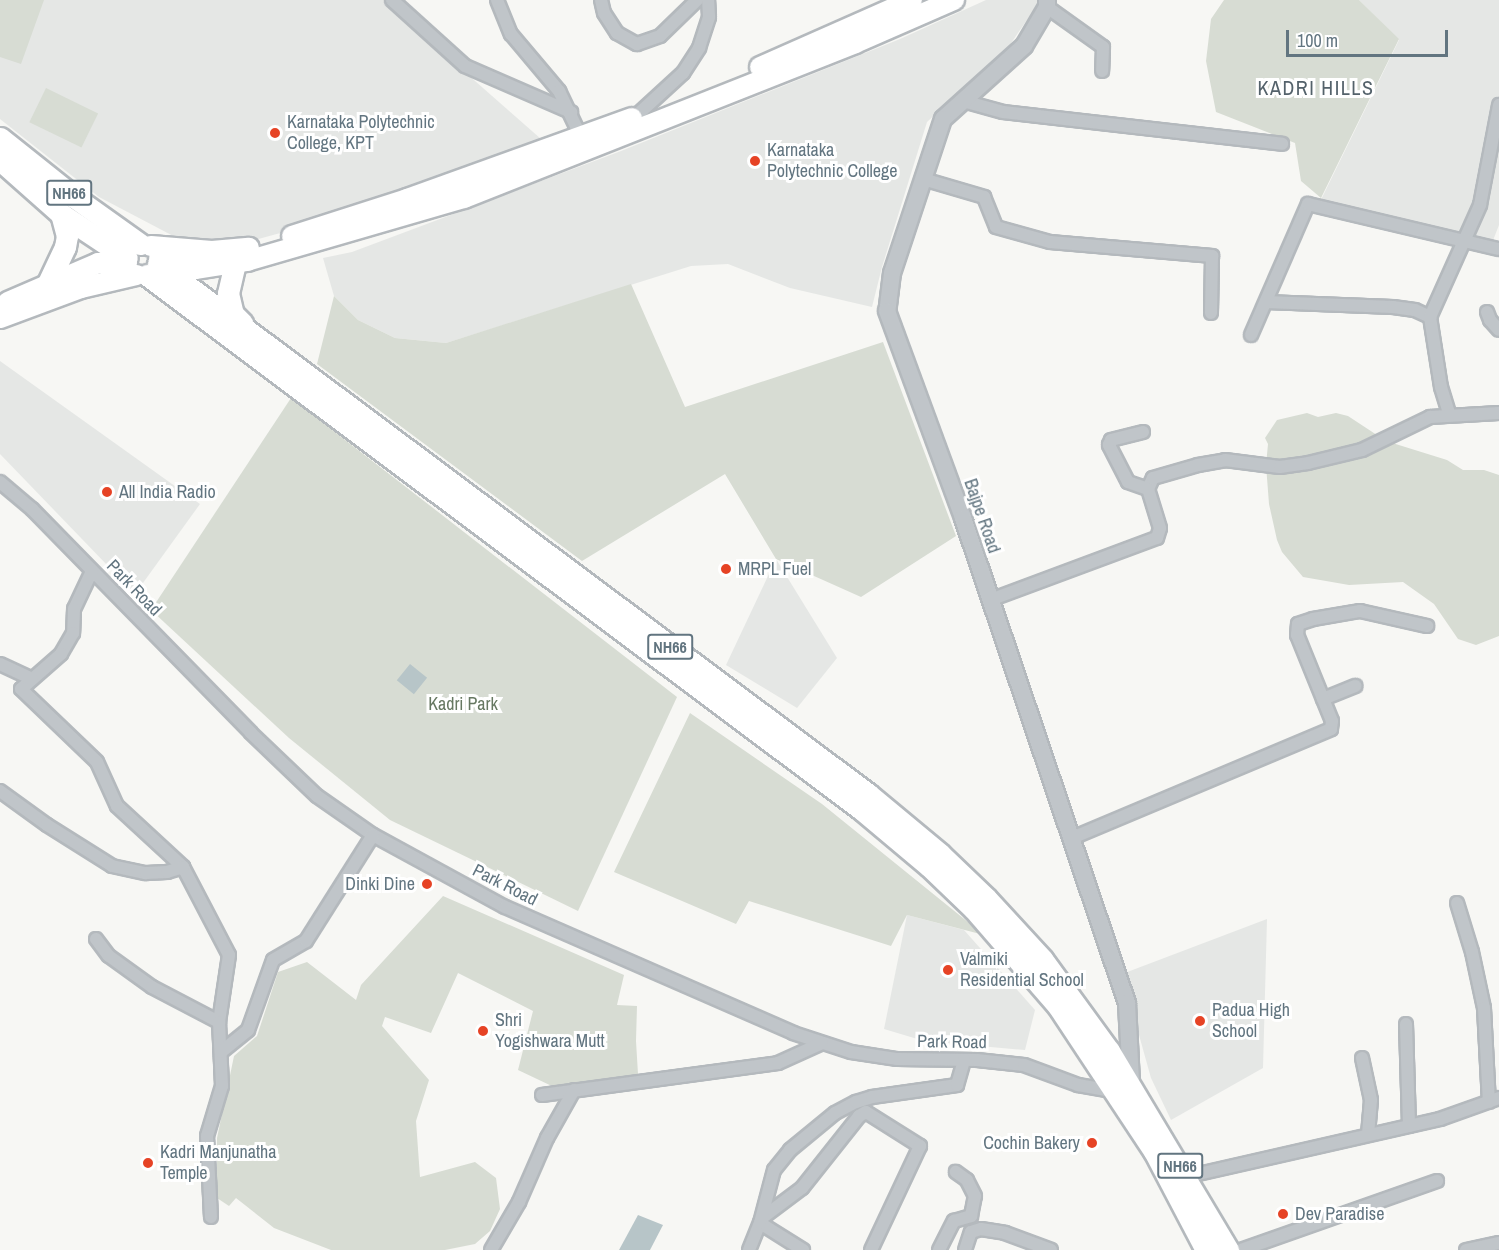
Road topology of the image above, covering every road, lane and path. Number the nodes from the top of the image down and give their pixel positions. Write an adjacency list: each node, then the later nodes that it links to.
1 (392, 0): 12 (street)
2 (497, 0): 12 (street)
3 (601, 0): 4 (street)
4 (706, 0): 13 (street)
5 (912, 0): 7 (main road)
6 (954, 0): 13 (main road)
7 (894, 4): 13 (main road)
8 (1047, 4): 9 (street); 10 (street, Bajpe Road)
9 (1102, 70)
10 (963, 100): 16 (street); 18 (street, Bajpe Road)
11 (1499, 105): 20 (street)
12 (571, 112): 14 (street)
13 (629, 124): 14 (main road); 22 (main road)
14 (581, 137): 22 (main road)
15 (0, 138): 23 (highway, NH66)
16 (1282, 144)
17 (0, 160): 19 (highway, NH66)
18 (923, 179): 28 (street); 41 (street, Bajpe Road)
19 (61, 214): 23 (highway, NH66); 25 (highway)
20 (1466, 239): 21 (street); 26 (street); 30 (street)
21 (1499, 249)
22 (258, 253): 23 (main road); 24 (main road)
23 (143, 261): 24 (main road); 25 (main road); 31 (main road); 33 (highway, NH66); 59 (highway, NH66)
24 (235, 263): 33 (highway)
25 (47, 285): 27 (main road)
26 (1266, 302): 30 (street); 34 (street)
27 (0, 305)
28 (1211, 312)
29 (1487, 312): 32 (street)
30 (1430, 317): 36 (street)
31 (0, 318)
32 (1499, 330)
33 (251, 334): 59 (highway, NH66)
34 (1251, 335)
35 (1499, 412): 36 (street)
36 (1449, 414): 39 (street)
37 (1143, 432): 39 (street)
38 (0, 482): 40 (street, Park Road)
39 (1148, 489): 41 (street)
40 (92, 570): 44 (street); 48 (street, Park Road)
41 (990, 600): 49 (street, Bajpe Road)
42 (1427, 626): 46 (street)
43 (0, 664): 44 (street)
44 (32, 679): 50 (street)
45 (1356, 686): 46 (street)
46 (1323, 699): 49 (street)
47 (0, 791): 50 (street)
48 (373, 836): 55 (street, Park Road); 56 (street)
49 (1072, 838): 59 (street, Bajpe Road)
50 (183, 867): 53 (street)
51 (1457, 903): 62 (street)
52 (96, 939): 53 (street)
53 (219, 1022): 56 (street)
54 (1406, 1024): 63 (street)
55 (822, 1042): 58 (street, Park Road); 60 (street)
56 (220, 1052): 68 (street)
57 (1362, 1058): 64 (street)
58 (963, 1060): 59 (street, Park Road); 69 (street)
59 (1123, 1087): 66 (highway, NH66); 78 (highway, NH66)
60 (574, 1090): 61 (street); 71 (street)
61 (542, 1095)
62 (1494, 1100): 63 (street)
63 (1409, 1126): 64 (street)
64 (1368, 1135): 66 (street)
65 (956, 1172): 75 (street)
66 (1185, 1178): 79 (highway, NH66)
67 (1437, 1181): 80 (street)
68 (211, 1217)
69 (761, 1221): 72 (street); 73 (street); 74 (street)
70 (1499, 1244): 81 (street)
71 (491, 1250)
72 (749, 1250)
73 (803, 1250)
74 (871, 1250)
75 (939, 1250)
76 (965, 1250): 77 (street)
77 (1051, 1250)
78 (1206, 1250)
79 (1228, 1250)
80 (1241, 1250)
81 (1466, 1250)

